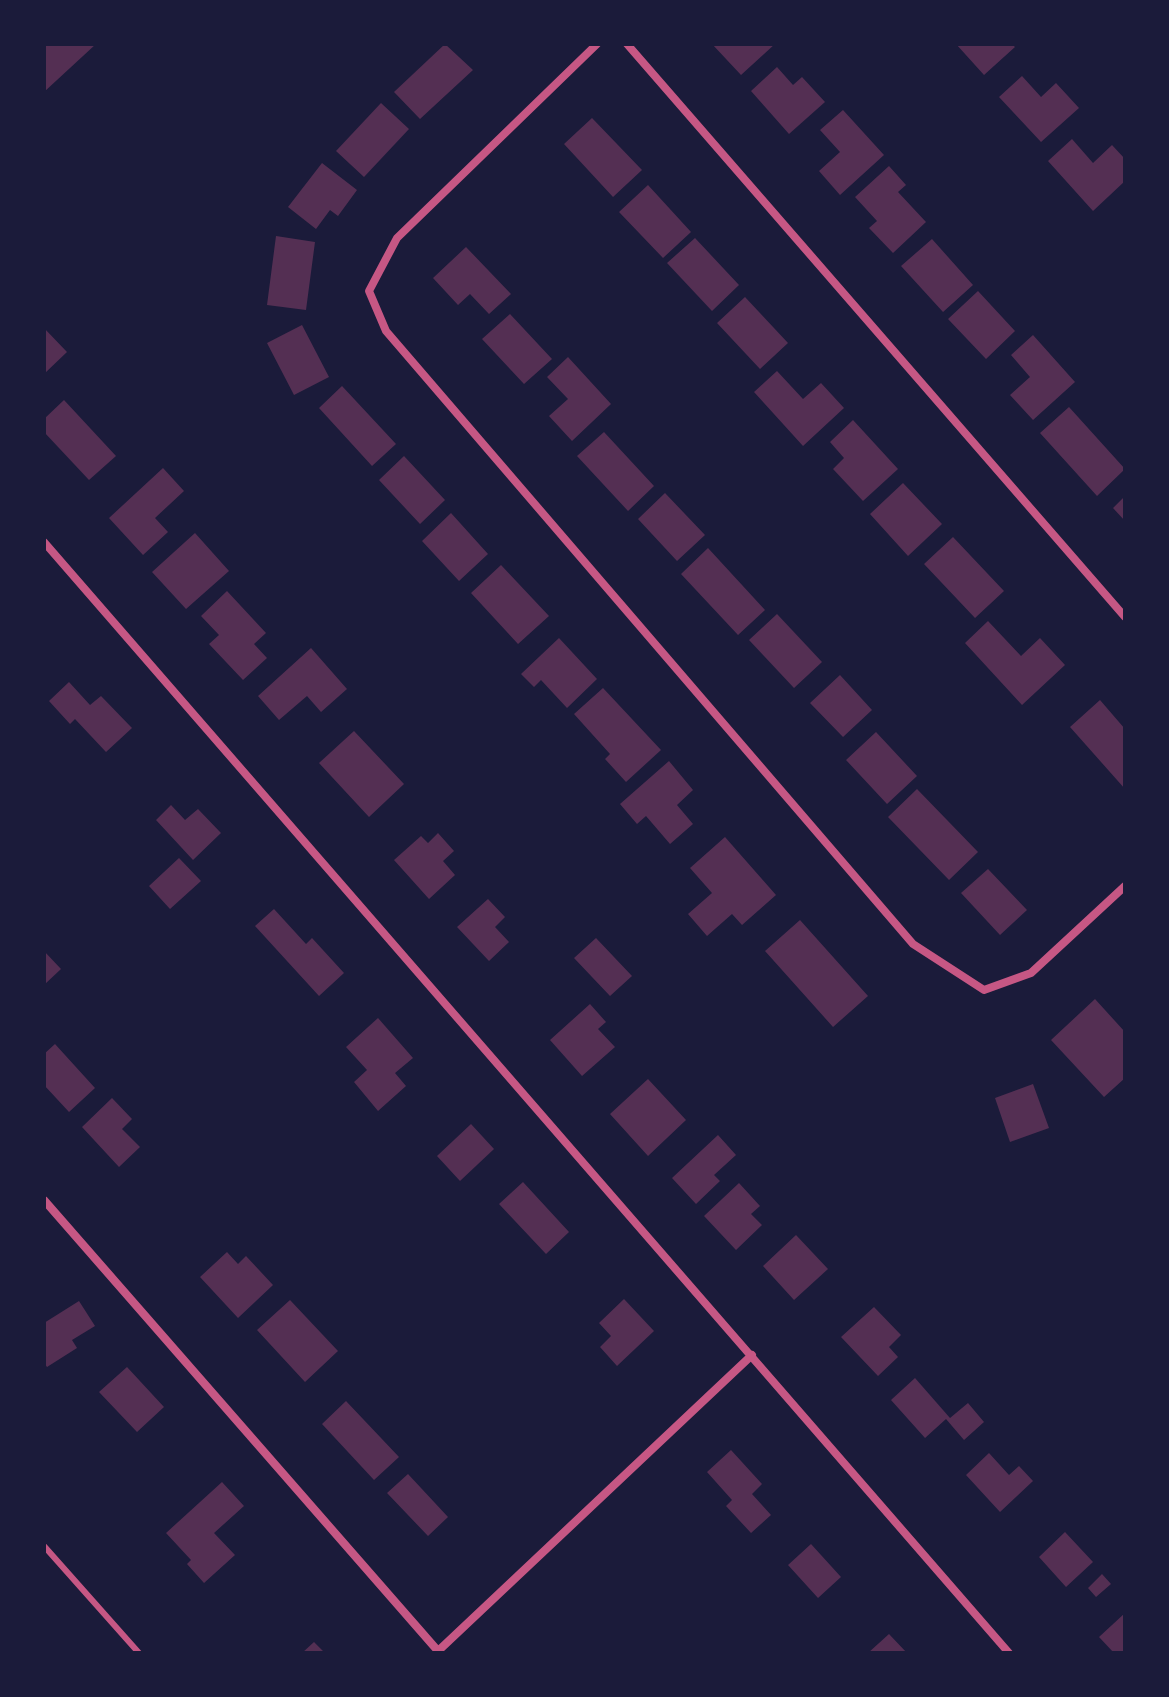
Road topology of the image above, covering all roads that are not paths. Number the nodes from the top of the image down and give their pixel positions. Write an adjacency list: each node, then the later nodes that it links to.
1 (597, 44): 5 (street)
2 (627, 44): 4 (street)
3 (44, 542): 7 (street)
4 (1125, 617)
5 (1125, 886)
6 (44, 1200): 9 (street)
7 (752, 1355): 9 (street); 11 (street)
8 (44, 1546): 10 (lane)
9 (437, 1652)
10 (139, 1653)
11 (1009, 1653)

